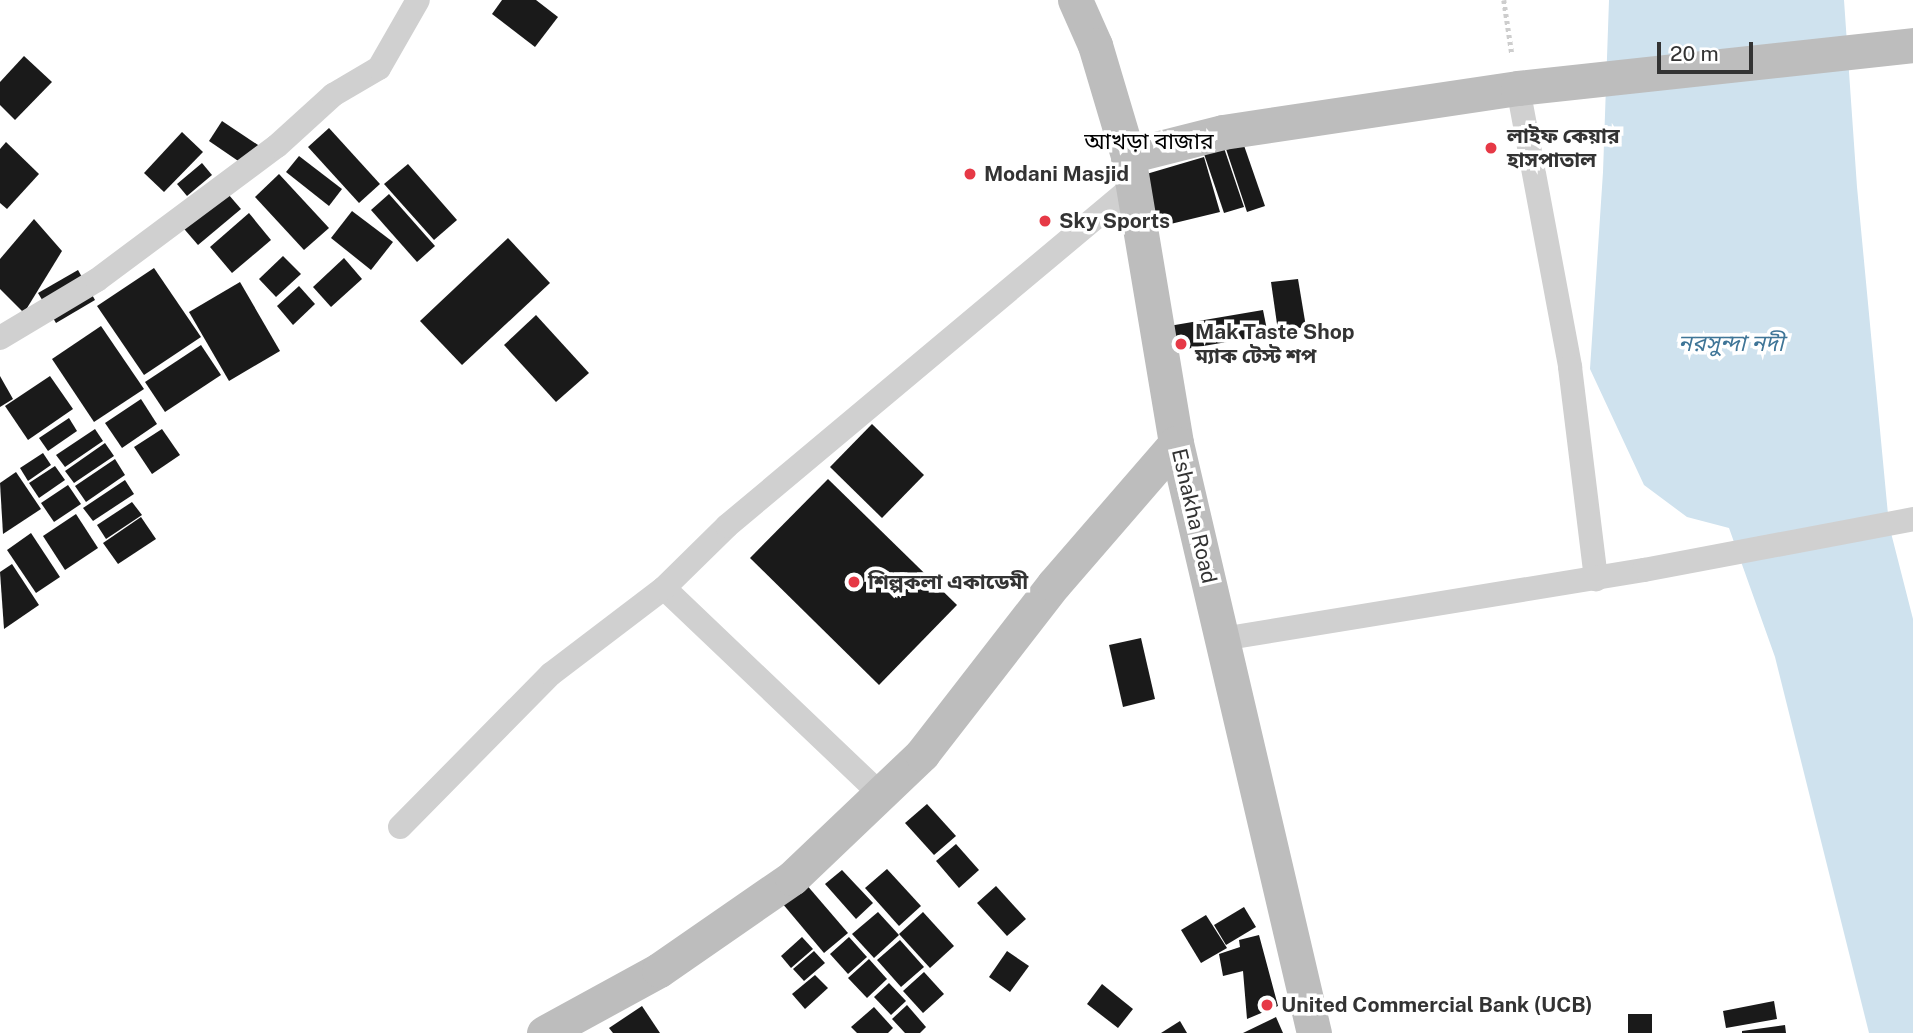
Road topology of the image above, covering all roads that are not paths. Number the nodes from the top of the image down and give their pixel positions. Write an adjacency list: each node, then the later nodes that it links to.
1 (418, 0): 6 (street)
2 (1075, 0): 5 (main road, Eshakha Road)
3 (1906, 50): 4 (main road)
4 (1518, 88): 5 (main road); 9 (street)
5 (1130, 172): 7 (main road, Eshakha Road); 10 (street)
6 (0, 338)
7 (1176, 443): 11 (main road, Eshakha Road); 12 (main road)
8 (1913, 519): 9 (street)
9 (1596, 579): 11 (street)
10 (664, 588): 12 (street); 13 (street)
11 (1222, 639): 15 (main road, Eshakha Road)
12 (880, 794): 14 (main road)
13 (400, 827)
14 (544, 1033)
15 (1314, 1033)

